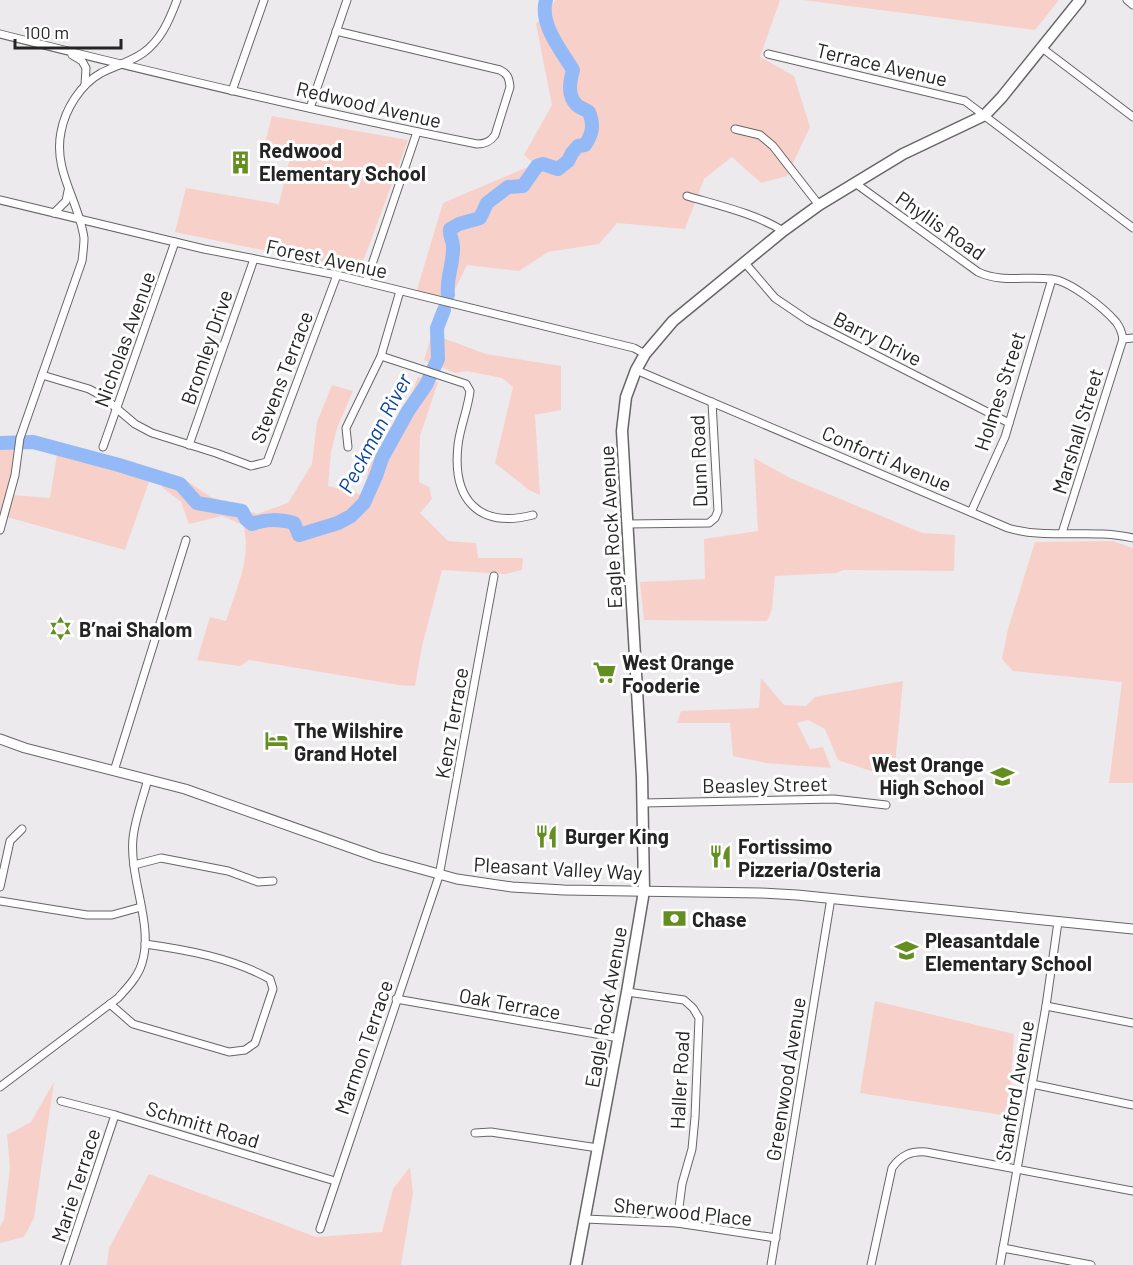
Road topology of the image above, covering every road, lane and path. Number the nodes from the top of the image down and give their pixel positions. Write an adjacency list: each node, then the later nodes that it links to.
1 (177, 0): 12 (street)
2 (264, 0): 14 (street)
3 (348, 0): 7 (street)
4 (1080, 0): 9 (main road, Eagle Rock Avenue)
5 (1127, 0): 6 (street)
6 (1133, 5)
7 (336, 31): 15 (street); 19 (street, Redwood Avenue)
8 (0, 34): 10 (street, Redwood Avenue)
9 (1042, 48): 16 (main road, Eagle Rock Avenue); 17 (street)
10 (68, 51): 12 (street, Redwood Avenue); 13 (street)
11 (768, 54): 16 (street, Terrace Avenue)
12 (123, 64): 13 (street); 14 (street, Redwood Avenue)
13 (84, 88): 21 (street)
14 (232, 91): 15 (street, Redwood Avenue)
15 (310, 108): 19 (street, Redwood Avenue)
16 (985, 115): 20 (main road, Eagle Rock Avenue); 27 (street, Terrace Avenue)
17 (1133, 117)
18 (735, 129): 24 (street)
19 (417, 132): 34 (street)
20 (855, 183): 24 (main road, Eagle Rock Avenue); 33 (street, Phyllis Road)
21 (68, 189): 25 (street); 26 (street)
22 (687, 196): 28 (street)
23 (0, 200): 25 (street, Forest Avenue)
24 (819, 205): 28 (main road, Eagle Rock Avenue)
25 (54, 213): 26 (street, Forest Avenue)
26 (79, 219): 29 (street, Forest Avenue); 41 (street)
27 (1132, 224)
28 (783, 231): 31 (main road, Eagle Rock Avenue)
29 (175, 242): 30 (street, Forest Avenue); 43 (street, Nicholas Avenue)
30 (254, 259): 32 (street, Forest Avenue); 45 (street, Bromley Drive)
31 (745, 263): 38 (main road, Eagle Rock Avenue); 44 (street, Barry Drive)
32 (337, 275): 34 (street, Forest Avenue); 45 (street, Stevens Terrace)
33 (1052, 279): 37 (street, Phyllis Road); 44 (street, Holmes Street)
34 (366, 282): 35 (street, Forest Avenue)
35 (400, 291): 38 (street, Forest Avenue); 39 (street)
36 (1133, 338): 37 (street)
37 (1123, 339): 52 (street, Marshall Street)
38 (645, 354): 40 (main road, Eagle Rock Avenue)
39 (381, 356): 47 (street); 49 (street)
40 (636, 370): 42 (street, Conforti Avenue); 50 (main road, Eagle Rock Avenue)
41 (42, 375): 43 (street, Stevens Terrace); 51 (street)
42 (712, 402): 48 (street, Conforti Avenue); 50 (street, Dunn Road)
43 (117, 408): 45 (street, Stevens Terrace); 46 (street, Nicholas Avenue)
44 (1009, 423): 48 (street, Holmes Street)
45 (189, 445)
46 (103, 447)
47 (348, 447)
48 (971, 512): 52 (street, Conforti Avenue)
49 (533, 515)
50 (627, 524): 59 (main road, Eagle Rock Avenue)
51 (0, 530)
52 (1062, 533): 53 (street, Conforti Avenue)
53 (1133, 538)
54 (186, 540): 57 (street)
55 (494, 576): 63 (street, Kenz Terrace)
56 (0, 739): 57 (main road, Pleasant Valley Way)
57 (114, 771): 58 (main road, Pleasant Valley Way)
58 (148, 779): 62 (street); 63 (main road, Pleasant Valley Way)
59 (643, 803): 60 (street, Beasley Street); 66 (main road, Eagle Rock Avenue)
60 (886, 805)
61 (22, 829): 65 (street)
62 (134, 865): 64 (street); 69 (street)
63 (439, 876): 66 (main road, Pleasant Valley Way); 74 (street, Marmon Terrace)
64 (273, 881)
65 (0, 887)
66 (644, 891): 67 (main road, Pleasant Valley Way); 73 (main road, Eagle Rock Avenue)
67 (831, 898): 70 (main road, Pleasant Valley Way); 92 (street, Greenwood Avenue)
68 (0, 901): 69 (street)
69 (141, 907): 72 (street)
70 (1058, 922): 71 (main road, Pleasant Valley Way); 76 (street, Stanford Avenue)
71 (1133, 929)
72 (145, 944): 75 (street); 75 (street)
73 (627, 992): 78 (main road, Eagle Rock Avenue); 90 (street, Haller Road)
74 (396, 999): 78 (street, Oak Terrace); 87 (street, Marmon Terrace)
75 (110, 1004): 80 (street)
76 (1046, 1006): 77 (street); 79 (street, Stanford Avenue)
77 (1133, 1023)
78 (619, 1038): 85 (main road, Eagle Rock Avenue)
79 (1032, 1084): 82 (street); 86 (street, Stanford Avenue)
80 (0, 1087)
81 (61, 1101): 83 (street, Schmitt Road)
82 (1133, 1105)
83 (115, 1114): 87 (street, Schmitt Road); 94 (street, Marie Terrace)
84 (475, 1133): 85 (street)
85 (598, 1148): 89 (main road, Eagle Rock Avenue)
86 (1017, 1169): 88 (street); 93 (street, Stanford Avenue); 97 (street)
87 (335, 1181): 91 (street, Marmon Terrace)
88 (1133, 1191)
89 (585, 1219): 90 (street, Sherwood Place); 95 (main road, Eagle Rock Avenue)
90 (677, 1223): 92 (street, Sherwood Place)
91 (320, 1229)
92 (777, 1238): 96 (street, Greenwood Avenue)
93 (1003, 1248): 98 (street, Stanford Avenue); 99 (street)
94 (65, 1265)
95 (576, 1265)
96 (771, 1265)
97 (871, 1265)
98 (1000, 1265)
99 (1091, 1265)

